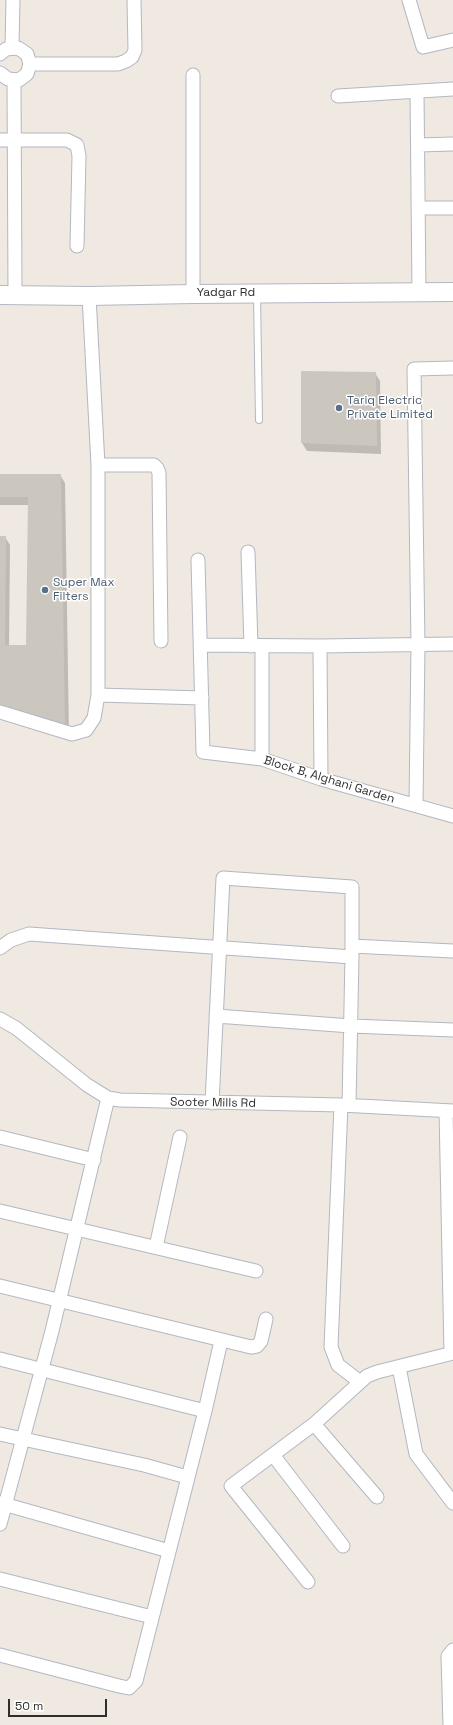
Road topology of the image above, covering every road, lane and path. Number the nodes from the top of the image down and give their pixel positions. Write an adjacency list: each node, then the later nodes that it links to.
1 (13, 0): 5 (street)
2 (134, 0): 7 (street)
3 (409, 0): 4 (street)
4 (453, 40)
5 (12, 47): 6 (street); 7 (street)
6 (0, 54)
7 (30, 64): 10 (street)
8 (0, 73): 10 (street)
9 (193, 75): 24 (street)
10 (14, 81): 15 (street)
11 (453, 89): 12 (street)
12 (417, 92): 13 (street); 17 (street)
13 (338, 96)
14 (0, 140): 15 (street)
15 (14, 140): 20 (street); 25 (street)
16 (453, 144): 17 (street)
17 (419, 145): 18 (street)
18 (418, 208): 19 (street); 23 (street)
19 (453, 208)
20 (77, 246)
21 (453, 292): 23 (street, Yadgar Rd)
22 (257, 293): 23 (street, Yadgar Rd); 24 (street, Yadgar Rd); 28 (lane)
23 (419, 293)
24 (193, 294): 26 (street, Yadgar Rd)
25 (7, 295): 26 (street, Yadgar Rd)
26 (89, 296): 29 (street)
27 (453, 368): 33 (street)
28 (259, 420)
29 (98, 465): 32 (street); 38 (street)
30 (248, 552): 36 (street)
31 (198, 560): 35 (street)
32 (161, 641)
33 (418, 644): 34 (street); 37 (street); 43 (street)
34 (453, 644)
35 (200, 645): 36 (street); 39 (street)
36 (256, 646): 37 (street); 41 (street)
37 (320, 646): 42 (street)
38 (98, 696): 39 (street); 40 (street)
39 (202, 698): 41 (street, Block B, Alghani Garden)
40 (0, 712)
41 (262, 759): 42 (street, Block B, Alghani Garden)
42 (321, 779): 43 (street, Block B, Alghani Garden)
43 (416, 805): 44 (street, Block B, Alghani Garden)
44 (453, 816)
45 (220, 947): 46 (street); 47 (street); 47 (street); 49 (street)
46 (0, 948)
47 (352, 951): 48 (street); 51 (street)
48 (453, 952)
49 (216, 1016): 51 (street); 54 (street)
50 (0, 1019): 53 (street, Sooter Mills Rd)
51 (351, 1026): 52 (street); 55 (street)
52 (453, 1030)
53 (108, 1098): 54 (street, Sooter Mills Rd); 59 (street)
54 (212, 1103): 55 (street, Sooter Mills Rd)
55 (345, 1105): 56 (street, Sooter Mills Rd); 73 (street)
56 (449, 1111): 60 (street)
57 (0, 1137): 59 (street)
58 (180, 1137): 63 (street)
59 (94, 1160): 62 (street)
60 (450, 1167): 69 (street)
61 (0, 1211): 62 (street)
62 (76, 1228): 63 (street); 66 (street)
63 (156, 1247): 64 (street)
64 (256, 1271)
65 (0, 1286): 66 (street)
66 (59, 1302): 68 (street); 72 (street)
67 (266, 1319): 68 (street)
68 (221, 1341): 74 (street)
69 (452, 1353): 71 (street)
70 (0, 1358): 72 (street)
71 (399, 1367): 73 (street); 81 (street)
72 (41, 1370): 74 (street); 77 (street)
73 (360, 1382): 75 (street)
74 (205, 1411): 79 (street)
75 (314, 1424): 78 (street); 80 (street)
76 (0, 1434): 77 (street)
77 (23, 1439): 79 (street); 82 (street)
78 (273, 1455): 84 (street); 87 (street)
79 (187, 1477): 85 (street)
80 (377, 1497)
81 (453, 1503)
82 (2, 1504): 83 (street); 85 (street)
83 (0, 1524)
84 (343, 1546)
85 (168, 1551): 88 (street)
86 (0, 1579): 88 (street)
87 (308, 1582)
88 (152, 1617): 90 (street)
89 (453, 1650): 91 (street)
90 (0, 1655)
91 (450, 1725)

